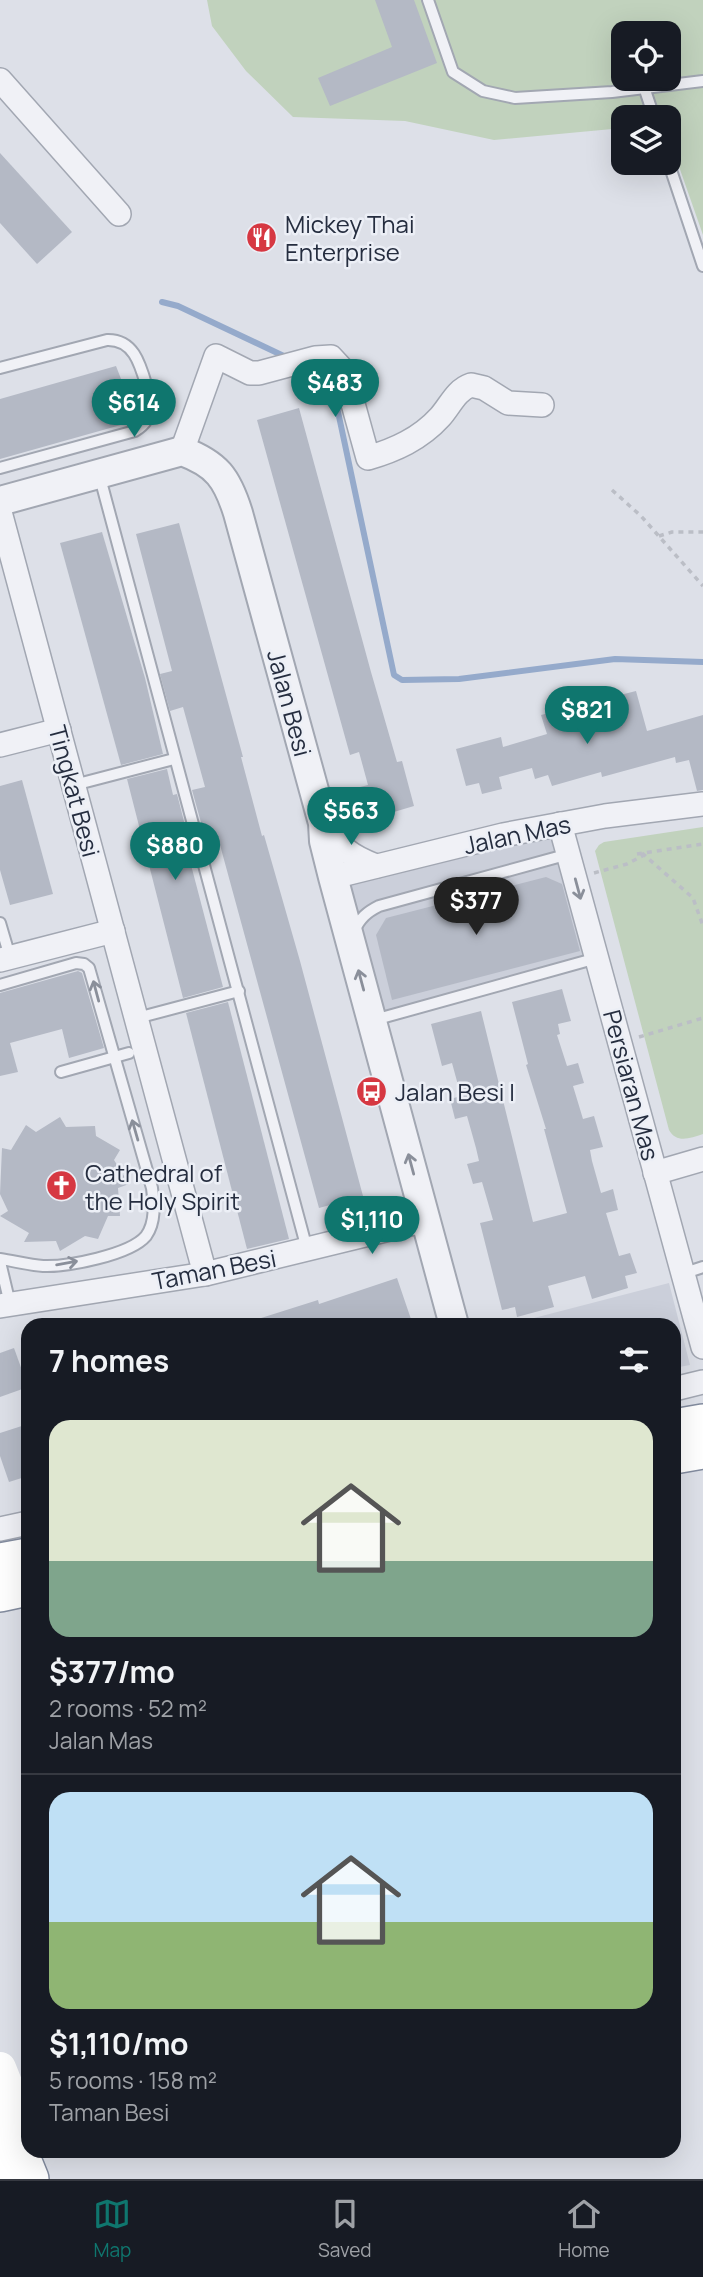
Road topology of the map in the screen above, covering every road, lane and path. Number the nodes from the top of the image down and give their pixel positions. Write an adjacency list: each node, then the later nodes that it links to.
1 (428, 0): 5 (lane)
2 (0, 80): 7 (street)
3 (703, 81): 4 (lane)
4 (681, 83)
5 (618, 91)
6 (673, 175): 8 (lane)
7 (119, 214)
8 (703, 266)
9 (0, 368): 12 (lane)
10 (541, 405): 11 (street)
11 (182, 451): 13 (street); 25 (street, Jalan Besi)
12 (0, 468)
13 (99, 474): 15 (street); 22 (lane)
14 (612, 489): 18 (path)
15 (0, 501)
16 (0, 512): 20 (street, Tingkat Besi)
17 (703, 532): 18 (path)
18 (659, 536): 19 (path)
19 (703, 586)
20 (58, 730): 21 (street); 23 (street, Tingkat Besi)
21 (0, 745)
22 (174, 759): 23 (lane); 40 (lane)
23 (74, 785): 35 (street, Tingkat Besi)
24 (703, 804): 26 (street, Jalan Mas)
25 (323, 823): 30 (street); 31 (street, Jalan Besi)
26 (560, 824): 28 (street, Persiaran Mas); 30 (street, Jalan Mas)
27 (703, 844): 29 (path)
28 (569, 854): 32 (street, Persiaran Mas); 36 (lane)
29 (641, 854): 32 (path); 34 (path)
30 (376, 866): 31 (street, Jalan Mas)
31 (333, 877): 36 (street, Jalan Besi)
32 (575, 877): 37 (street, Persiaran Mas, one-way to 37)
33 (0, 922): 38 (lane)
34 (703, 926)
35 (113, 930): 38 (street); 41 (street, Tingkat Besi)
36 (350, 940): 43 (street, Jalan Besi, one-way to 36)
37 (597, 958): 43 (lane); 44 (street, Persiaran Mas)
38 (5, 959)
39 (0, 985): 46 (lane, one-way to 39)
40 (239, 991): 41 (lane); 51 (lane)
41 (137, 1018): 54 (street, Tingkat Besi)
42 (703, 1018): 44 (path)
43 (372, 1020): 50 (street, Jalan Besi, one-way to 43)
44 (620, 1041): 49 (street, Persiaran Mas)
45 (129, 1053): 46 (lane)
46 (114, 1057): 47 (lane); 52 (lane, one-way to 46)
47 (61, 1072)
48 (703, 1159): 49 (street)
49 (655, 1173): 53 (street, Persiaran Mas)
50 (426, 1220): 51 (street, Taman Besi); 56 (street, Jalan Besi)
51 (307, 1250): 54 (street, Taman Besi)
52 (0, 1261): 55 (lane)
53 (693, 1271): 57 (street, Persiaran Mas)
54 (205, 1273): 55 (street, Taman Besi)
55 (5, 1305)
56 (452, 1318)
57 (703, 1347)
58 (703, 1382): 59 (street)
59 (681, 1387)
60 (703, 1423): 61 (highway)
61 (681, 1427)
62 (703, 1450): 63 (highway)
63 (681, 1454)
64 (703, 1471): 65 (highway)
65 (681, 1475)
66 (21, 1524): 67 (street)
67 (0, 1529)
68 (21, 1558): 69 (highway)
69 (0, 1562)
70 (21, 1588): 71 (highway)
71 (0, 1593)
72 (0, 2068): 74 (main road)
73 (0, 2105): 75 (highway)
74 (21, 2122)
75 (21, 2157)
76 (21, 2158): 80 (highway)
77 (35, 2158): 81 (main road)
78 (0, 2165): 79 (main road)
79 (6, 2179)
80 (30, 2179)
81 (43, 2179)

